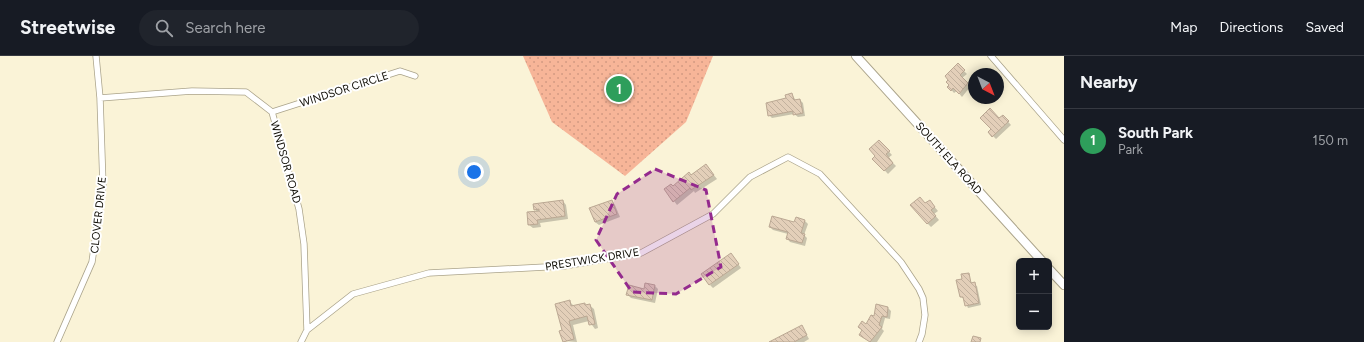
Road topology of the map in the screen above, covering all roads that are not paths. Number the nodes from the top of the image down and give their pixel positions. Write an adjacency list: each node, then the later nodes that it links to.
1 (96, 56): 5 (street, CLOVER DRIVE)
2 (856, 56): 8 (main road, SOUTH ELA ROAD)
3 (990, 56): 7 (street)
4 (415, 76): 6 (street, WINDSOR CIRCLE)
5 (100, 98): 6 (street, WINDSOR ROAD); 12 (street, CLOVER DRIVE)
6 (272, 112): 11 (street, WINDSOR ROAD)
7 (1064, 140)
8 (1039, 258)
9 (1052, 272): 10 (main road)
10 (1064, 285)
11 (307, 330): 13 (street, WINDSOR ROAD); 14 (street, PRESTWICK DRIVE)
12 (57, 342)
13 (301, 342)
14 (919, 342)

